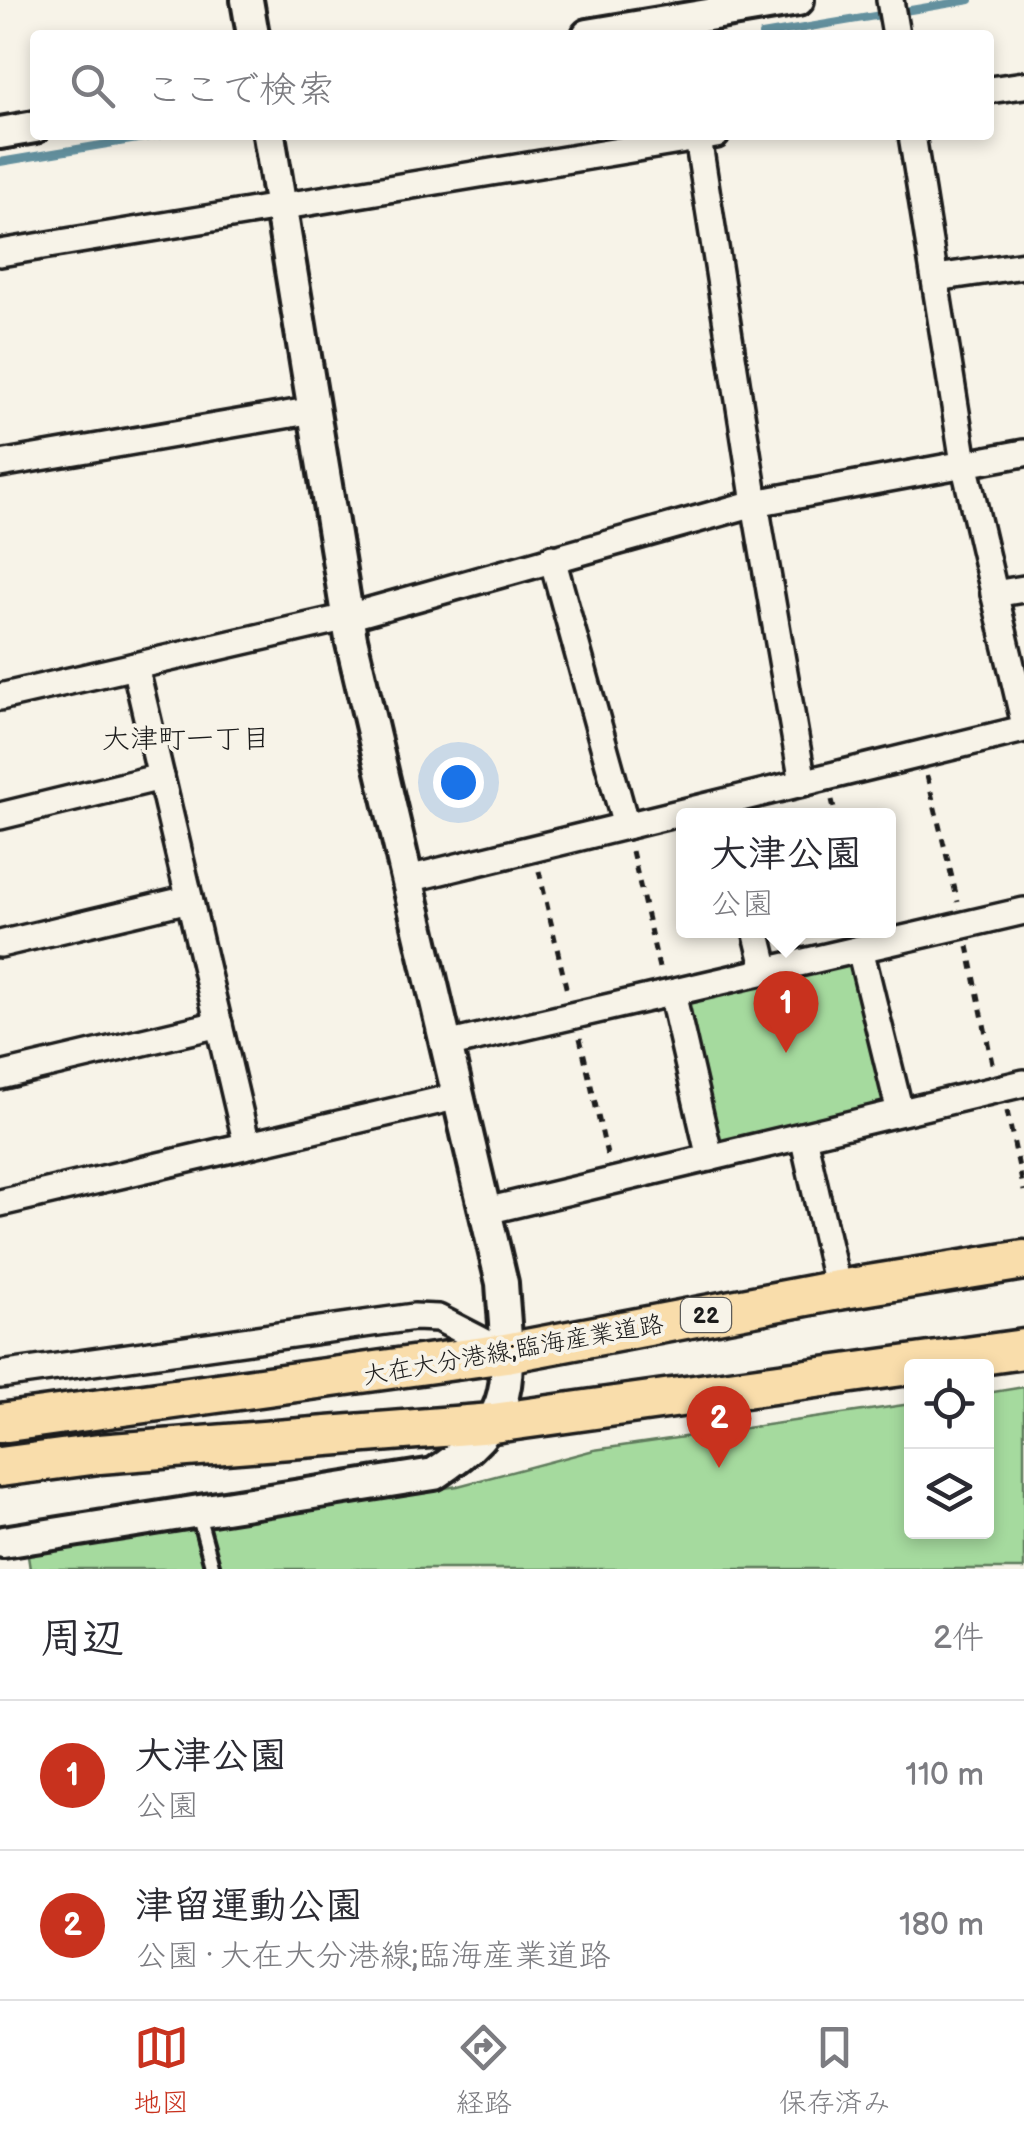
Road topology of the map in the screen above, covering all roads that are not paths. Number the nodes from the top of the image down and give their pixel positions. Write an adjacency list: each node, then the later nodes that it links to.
1 (247, 0): 3 (street)
2 (798, 0): 4 (street)
3 (252, 30)
4 (618, 30)
5 (1024, 84): 6 (street)
6 (994, 89)
7 (30, 128): 8 (street)
8 (0, 133)
9 (270, 140): 13 (street)
10 (683, 140): 13 (street)
11 (708, 140): 21 (street)
12 (913, 140): 16 (street)
13 (281, 207): 14 (street); 17 (street)
14 (0, 253)
15 (1024, 265): 16 (street)
16 (936, 278): 20 (street)
17 (314, 410): 19 (street); 25 (street)
18 (1024, 454): 20 (street)
19 (0, 464)
20 (964, 464): 21 (street); 24 (street)
21 (755, 503): 22 (street); 31 (street)
22 (552, 558): 25 (street); 35 (street)
23 (1024, 589): 24 (street)
24 (994, 594): 28 (street)
25 (348, 616): 26 (street); 36 (street)
26 (134, 666): 27 (street); 30 (street)
27 (0, 697)
28 (1024, 721)
29 (1024, 729): 31 (street)
30 (160, 777): 33 (street); 37 (street)
31 (804, 782): 32 (street)
32 (728, 808)
33 (0, 816)
34 (676, 817): 35 (street)
35 (626, 826): 36 (street)
36 (408, 878): 45 (street)
37 (189, 899): 40 (street); 44 (street)
38 (1024, 911): 41 (street)
39 (758, 938): 42 (street)
40 (0, 944)
41 (860, 949): 42 (street); 49 (street)
42 (766, 971): 43 (street)
43 (668, 993): 45 (street); 52 (street)
44 (218, 1024): 46 (street); 51 (street)
45 (446, 1045): 48 (street)
46 (0, 1076)
47 (1008, 1087): 49 (street)
48 (459, 1096): 51 (street); 54 (street)
49 (900, 1112): 50 (street)
50 (804, 1136): 52 (street); 56 (street)
51 (247, 1146): 53 (street)
52 (710, 1158): 54 (street)
53 (0, 1204)
54 (486, 1212): 58 (street)
55 (1024, 1260): 56 (main road, 大在大分港線;臨海産業道路 / 22)
56 (838, 1290): 58 (main road, 大在大分港線;臨海産業道路 / 22)
57 (1024, 1349): 61 (main road)
58 (506, 1353): 59 (street); 60 (main road, 大在大分港線;臨海産業道路 / 22); 61 (street)
59 (0, 1375)
60 (0, 1423)
61 (493, 1423): 62 (main road); 63 (street)
62 (4, 1466)
63 (198, 1511): 64 (street); 65 (lane)
64 (4, 1544)
65 (213, 1569)

